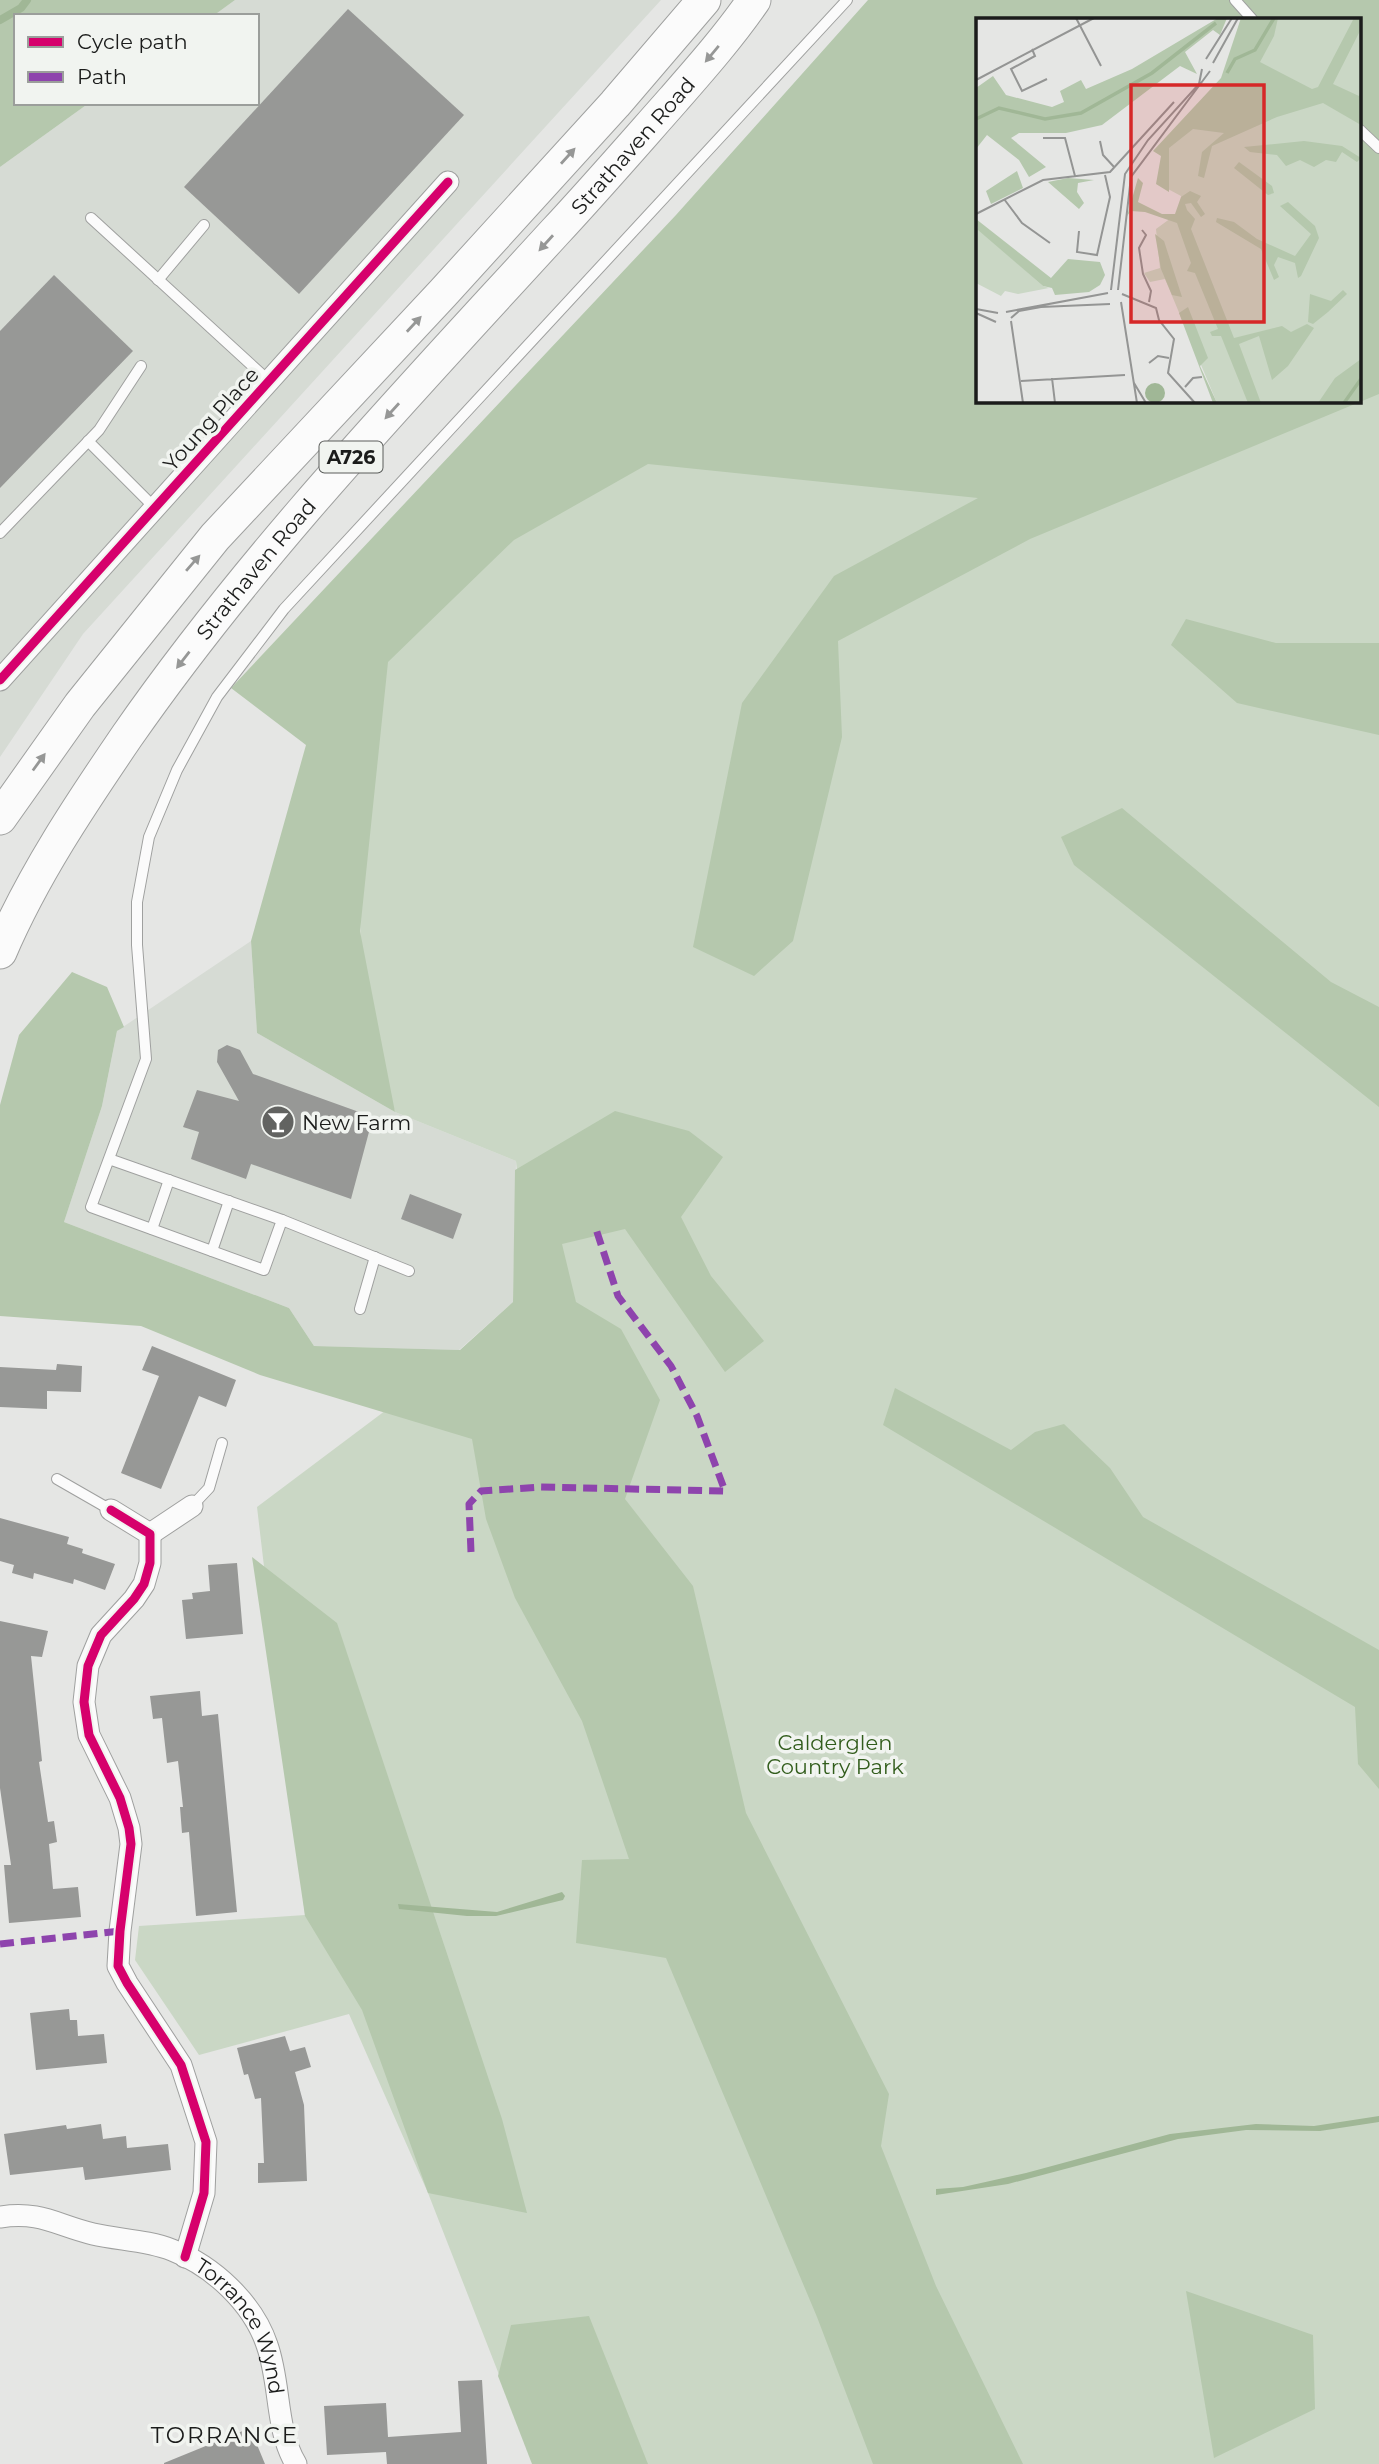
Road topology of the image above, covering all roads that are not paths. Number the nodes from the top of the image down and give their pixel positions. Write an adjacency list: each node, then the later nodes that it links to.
1 (704, 0): 18 (main road, Strathaven Road / A726, one-way to 1)
2 (754, 0): 19 (main road, Strathaven Road / A726, one-way to 19)
3 (847, 0): 20 (lane)
4 (1235, 0): 5 (lane)
5 (1251, 18)
6 (1362, 132): 7 (lane)
7 (1379, 148)
8 (448, 182): 13 (street, Young Place)
9 (91, 218): 11 (lane)
10 (204, 225): 11 (lane)
11 (158, 280): 13 (lane)
12 (141, 366): 14 (lane)
13 (269, 380): 15 (street, Young Place)
14 (88, 441): 15 (lane); 16 (lane)
15 (155, 508): 17 (street, Young Place)
16 (0, 533)
17 (0, 680)
18 (0, 818)
19 (0, 952)
20 (109, 1159): 21 (lane); 24 (lane)
21 (169, 1180): 22 (lane); 24 (lane)
22 (229, 1201): 23 (lane); 25 (lane)
23 (282, 1220): 25 (lane); 26 (lane)
24 (152, 1229): 25 (lane)
25 (212, 1251)
26 (375, 1257): 27 (lane); 28 (lane)
27 (409, 1271)
28 (360, 1310)
29 (222, 1443): 31 (lane)
30 (57, 1479): 32 (lane)
31 (192, 1506): 33 (street)
32 (111, 1510): 33 (street)
33 (150, 1534): 35 (street)
34 (2, 2216): 35 (street, Torrance Wynd)
35 (185, 2257): 36 (street, Torrance Wynd)
36 (296, 2464)

